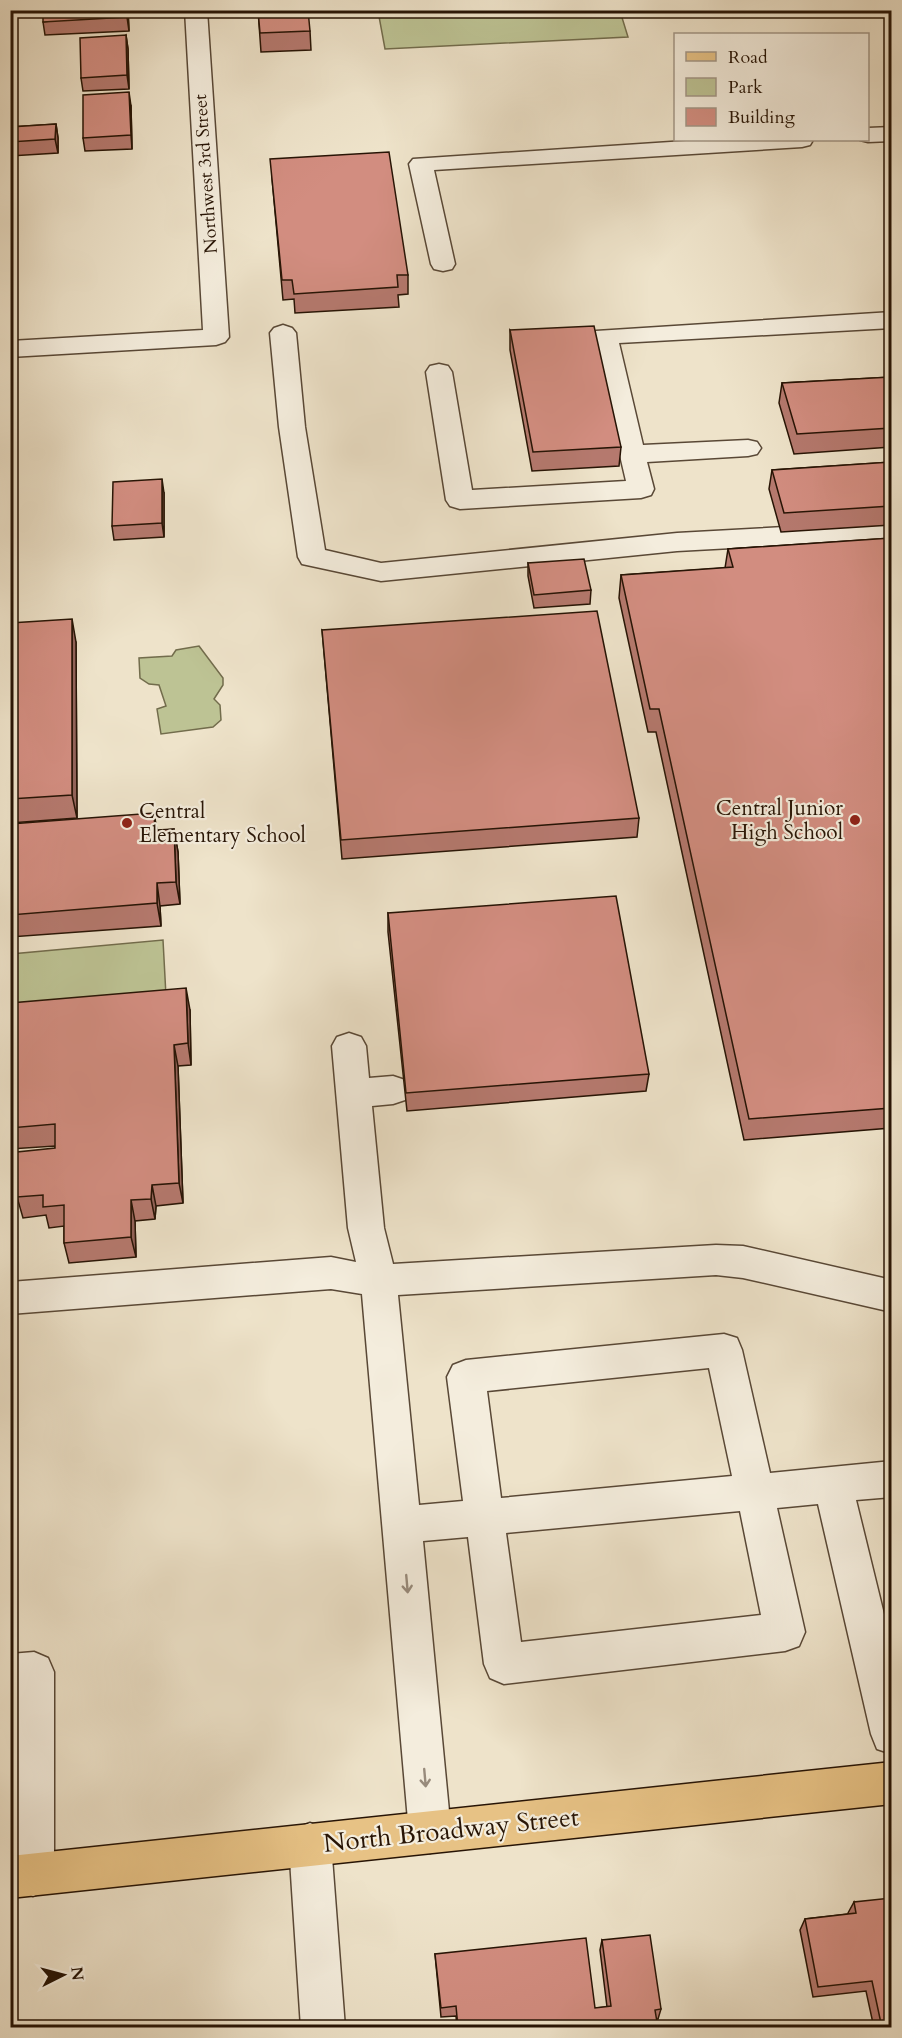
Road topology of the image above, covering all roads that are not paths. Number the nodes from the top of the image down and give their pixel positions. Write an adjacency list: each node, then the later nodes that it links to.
1 (196, 10): 8 (street, Northwest 3rd Street)
2 (891, 134): 3 (street)
3 (869, 135)
4 (786, 141): 5 (street)
5 (443, 264)
6 (891, 320): 11 (street)
7 (283, 333): 12 (street)
8 (10, 349)
9 (439, 372): 11 (street)
10 (748, 448): 11 (street)
11 (632, 454)
12 (891, 530)
13 (349, 1046): 15 (street)
14 (393, 1090): 15 (street)
15 (354, 1093): 16 (street)
16 (379, 1281): 17 (street); 18 (street); 23 (street)
17 (891, 1296)
18 (10, 1298)
19 (891, 1479): 20 (street)
20 (834, 1485): 21 (street); 25 (street)
21 (755, 1492): 22 (street); 22 (street); 22 (street)
22 (484, 1518): 23 (street)
23 (402, 1525): 27 (street, one-way to 27)
24 (22, 1673): 29 (street)
25 (891, 1734)
26 (891, 1783): 27 (main road, North Broadway Street)
27 (430, 1832): 28 (main road, North Broadway Street)
28 (310, 1844): 29 (main road, North Broadway Street); 30 (street)
29 (22, 1876)
30 (323, 2028)

